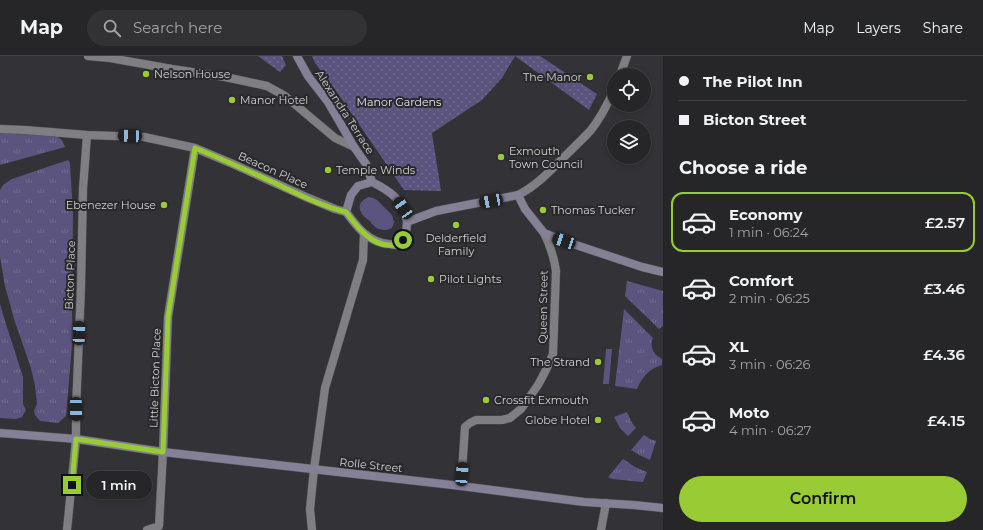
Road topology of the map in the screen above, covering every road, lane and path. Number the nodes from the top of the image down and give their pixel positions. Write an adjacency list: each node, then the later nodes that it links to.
1 (88, 56): 8 (street)
2 (297, 56): 8 (main road, Alexandra Terrace)
3 (627, 56): 4 (street)
4 (623, 68)
5 (607, 103): 11 (street)
6 (0, 129): 7 (street, Beacon Place)
7 (87, 135): 9 (street, Beacon Place); 18 (street, Bicton Place)
8 (354, 147): 10 (main road, Alexandra Terrace)
9 (195, 148): 12 (street, Beacon Place); 19 (street, Little Bicton Place)
10 (372, 182): 12 (main road); 13 (main road)
11 (518, 195): 13 (main road); 14 (main road)
12 (346, 212): 15 (main road)
13 (407, 222): 15 (main road)
14 (544, 232): 16 (main road); 21 (street, Queen Street)
15 (364, 234): 20 (street)
16 (663, 272)
17 (0, 432): 18 (main road, Rolle Street)
18 (76, 439): 19 (main road, Rolle Street); 24 (street, Bicton Place)
19 (163, 452): 20 (main road, Rolle Street); 25 (street, Little Bicton Place)
20 (314, 469): 21 (main road, Rolle Street); 26 (street)
21 (461, 486): 22 (main road, Rolle Street)
22 (606, 503): 23 (main road, Rolle Street); 27 (street)
23 (663, 508)
24 (67, 530)
25 (147, 530)
26 (312, 530)
27 (601, 530)

